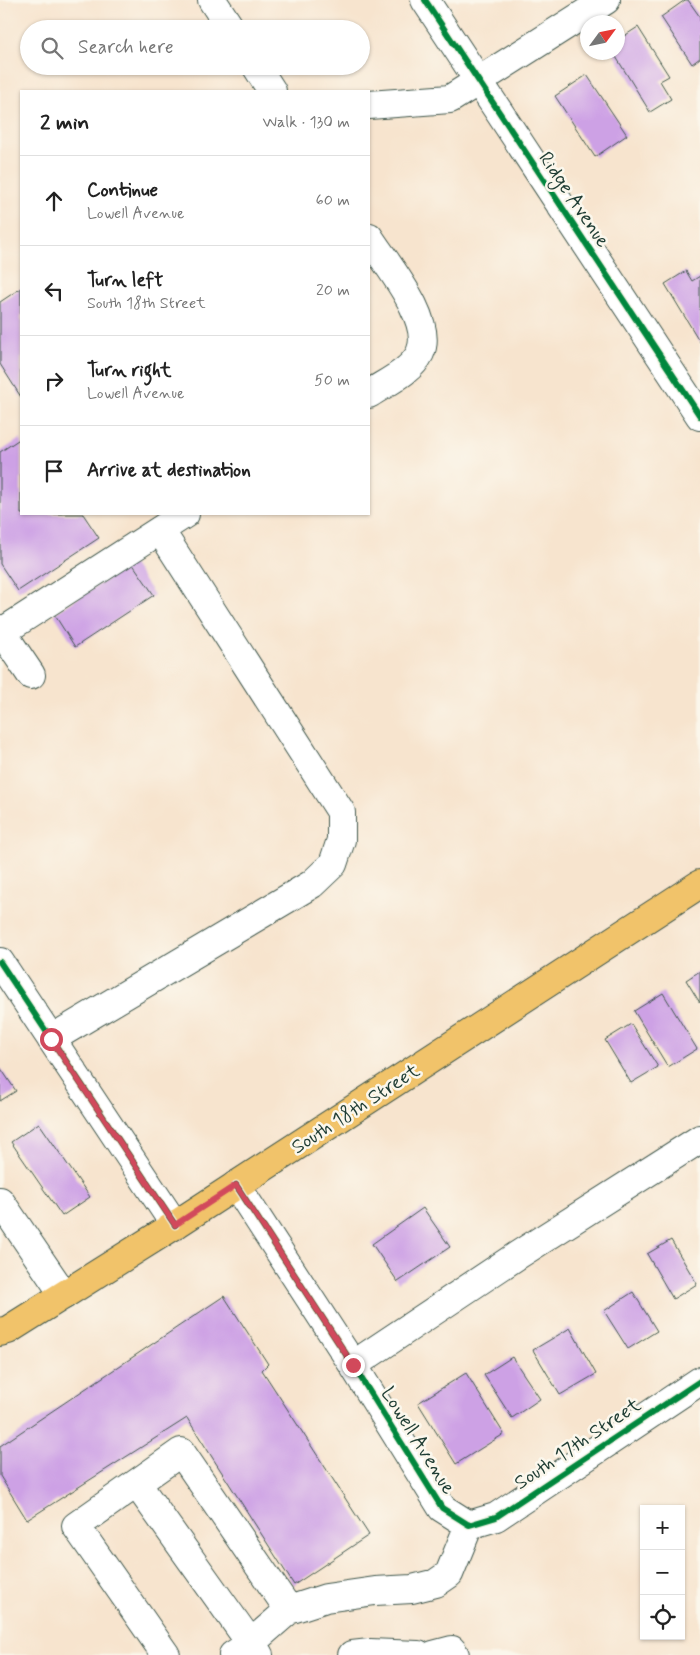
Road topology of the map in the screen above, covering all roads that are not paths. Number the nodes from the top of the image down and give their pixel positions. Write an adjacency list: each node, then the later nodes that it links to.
1 (212, 0): 4 (street)
2 (425, 0): 6 (street, Ridge Avenue)
3 (606, 0): 6 (street)
4 (225, 20)
5 (262, 75): 7 (street)
6 (478, 83): 8 (street); 11 (street, Ridge Avenue)
7 (271, 90)
8 (370, 106)
9 (370, 239): 10 (street)
10 (370, 393)
11 (700, 415)
12 (183, 515): 13 (street)
13 (160, 530): 14 (street); 18 (street)
14 (1, 631): 15 (street)
15 (31, 675)
16 (700, 884): 20 (main road, South 18th Street)
17 (0, 962): 18 (street)
18 (51, 1039): 22 (street)
19 (700, 1139): 25 (street)
20 (236, 1185): 22 (main road, South 18th Street); 25 (street, Lowell Avenue)
21 (0, 1201): 23 (street)
22 (175, 1225): 23 (main road, South 18th Street)
23 (64, 1295): 24 (main road, South 18th Street)
24 (2, 1331)
25 (353, 1365): 28 (street, Lowell Avenue)
26 (700, 1381): 28 (street, South 17th Street)
27 (136, 1484): 29 (street); 30 (street); 31 (street)
28 (469, 1525): 29 (street)
29 (289, 1610): 30 (street)
30 (247, 1651)
31 (166, 1655)
32 (352, 1655): 33 (street)
33 (418, 1655)
34 (433, 1655): 35 (street)
35 (455, 1655)

